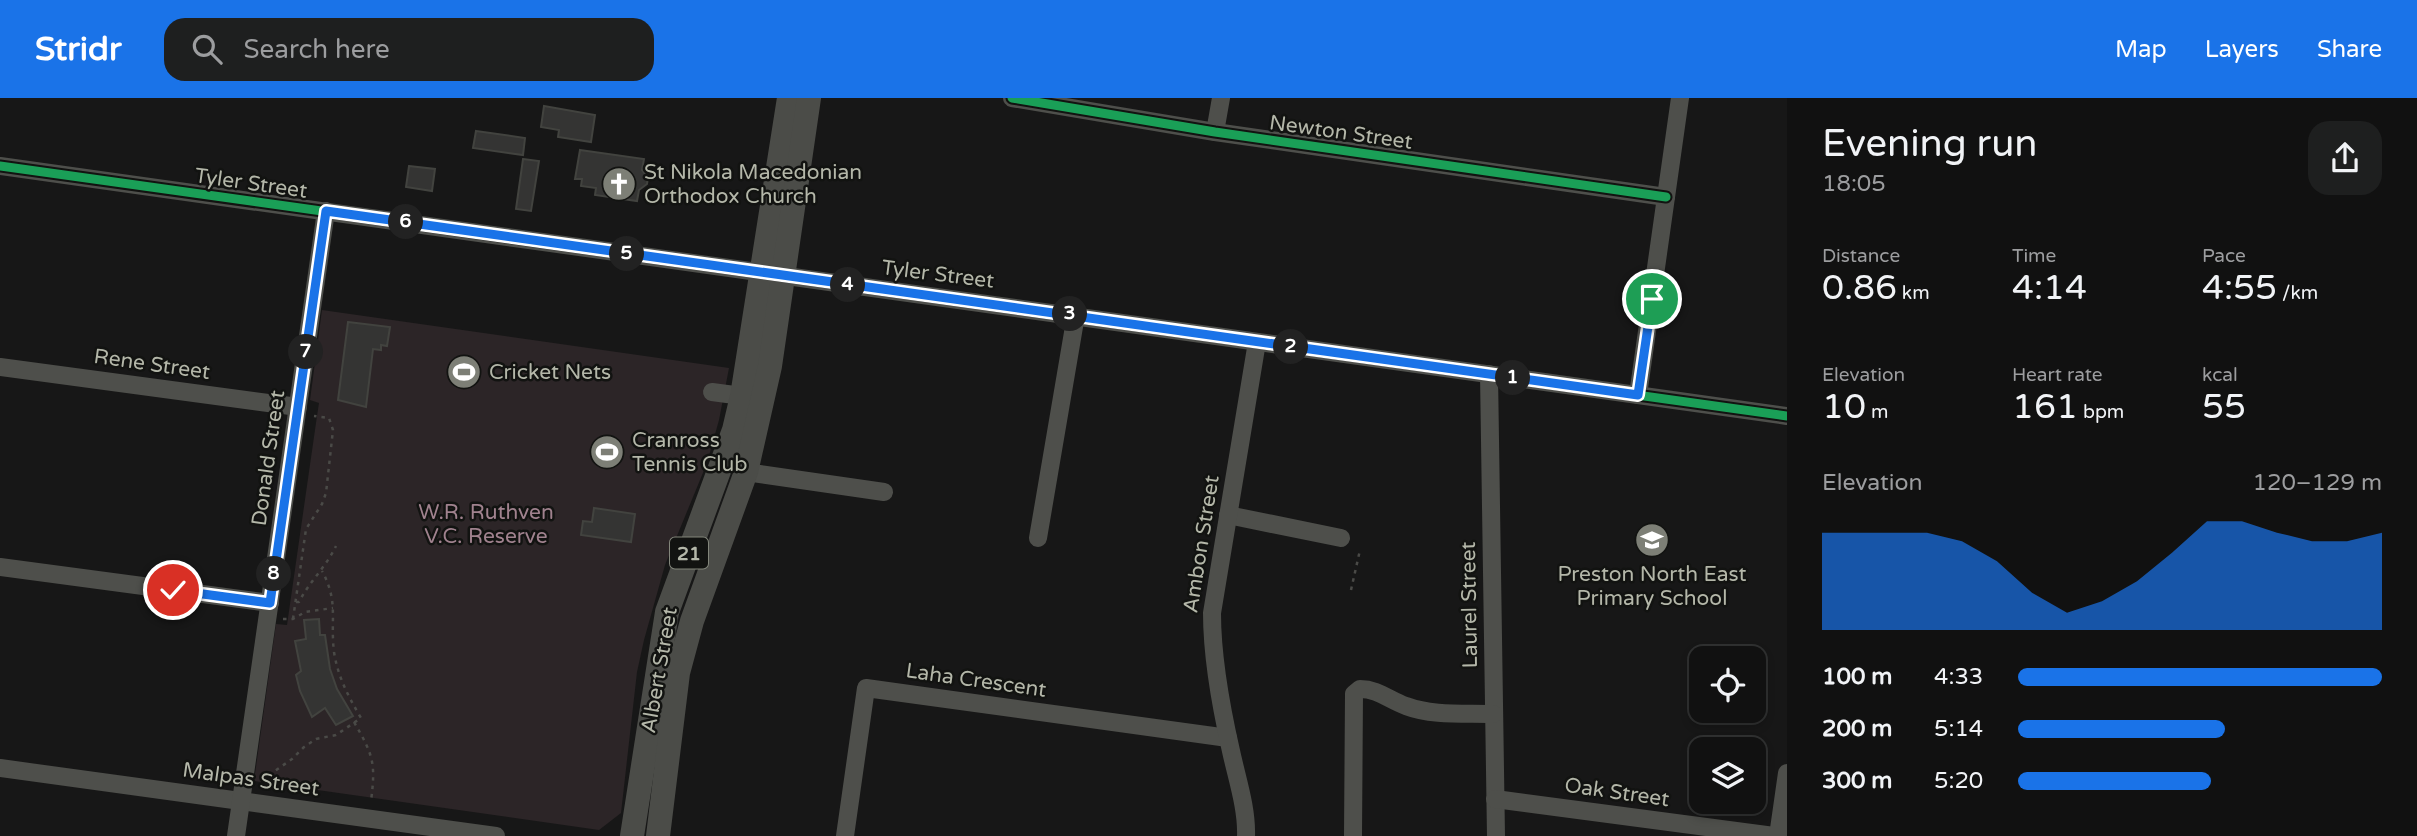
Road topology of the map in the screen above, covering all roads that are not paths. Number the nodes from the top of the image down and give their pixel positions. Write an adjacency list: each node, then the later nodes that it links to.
1 (789, 98): 10 (highway, Albert Street / 21)
2 (809, 98): 10 (highway, Albert Street / 21)
3 (1012, 98): 6 (street, Newton Street)
4 (1221, 98): 6 (street)
5 (1680, 98): 8 (street)
6 (1215, 132): 8 (street, Newton Street)
7 (0, 166): 9 (street, Tyler Street)
8 (1666, 197): 16 (street)
9 (326, 211): 10 (street, Tyler Street); 18 (street, Donald Street)
10 (771, 275): 11 (street, Tyler Street); 17 (highway, Albert Street / 21); 20 (highway, Albert Street / 21)
11 (1076, 315): 12 (street, Tyler Street); 23 (street)
12 (1257, 342): 14 (street, Tyler Street); 22 (street, Ambon Street)
13 (0, 367): 18 (street, Rene Street)
14 (1489, 374): 16 (street, Tyler Street); 29 (street, Laurel Street)
15 (712, 392): 17 (street)
16 (1638, 395): 19 (street, Tyler Street)
17 (742, 396): 27 (highway, Albert Street / 21)
18 (297, 410): 26 (street, Donald Street)
19 (1787, 416)
20 (746, 472): 21 (street); 28 (highway, Albert Street / 21)
21 (884, 492)
22 (1228, 515): 24 (street); 30 (street, Ambon Street)
23 (1038, 538)
24 (1341, 538)
25 (0, 567): 26 (street)
26 (270, 603): 34 (street, Donald Street)
27 (667, 612): 28 (highway); 37 (highway, Albert Street / 21)
28 (692, 621): 38 (highway, Albert Street / 21)
29 (1493, 713): 33 (street, Laurel Street); 41 (street)
30 (1228, 738): 39 (street, Laha Crescent); 40 (street, Ambon Street)
31 (0, 768): 34 (street, Malpas Street)
32 (1787, 773): 43 (street)
33 (1495, 799): 42 (street, Laurel Street); 43 (street, Oak Street)
34 (241, 801): 35 (street, Donald Street); 36 (street, Malpas Street)
35 (236, 836)
36 (496, 836)
37 (632, 836)
38 (658, 836)
39 (845, 836)
40 (1246, 836)
41 (1353, 836)
42 (1496, 836)
43 (1776, 836)

